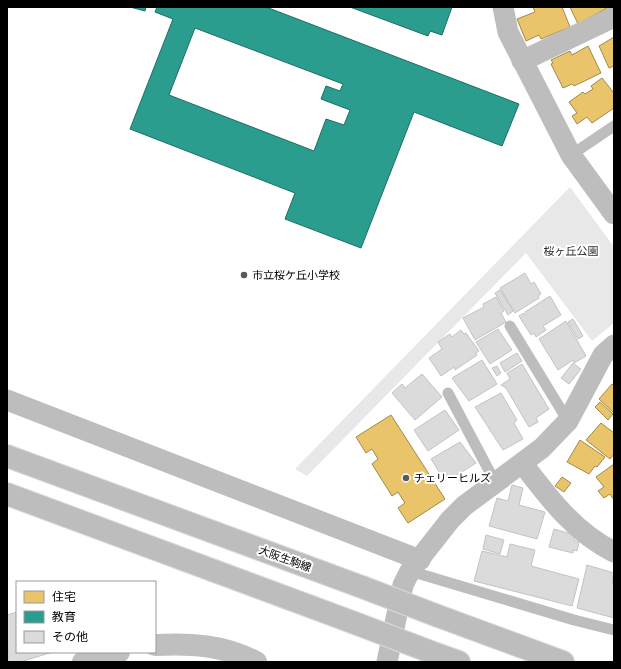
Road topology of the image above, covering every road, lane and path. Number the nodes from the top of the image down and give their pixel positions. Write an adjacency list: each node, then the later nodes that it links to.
1 (503, 7): 3 (street)
2 (614, 17): 3 (street)
3 (522, 61): 5 (street)
4 (614, 126): 5 (lane)
5 (571, 154): 6 (street)
6 (614, 214)
7 (510, 326): 11 (lane)
8 (614, 345): 11 (street)
9 (448, 393): 14 (lane)
10 (7, 400): 17 (street)
11 (568, 421): 13 (street)
12 (7, 456): 25 (main road, 大阪生駒線, bridge)
13 (523, 464): 14 (street); 16 (street)
14 (495, 482): 17 (street)
15 (7, 494): 24 (main road, bridge)
16 (614, 552)
17 (415, 566): 18 (lane); 23 (street)
18 (614, 630)
19 (156, 645): 22 (street)
20 (115, 653): 21 (street)
21 (83, 662)
22 (256, 662)
23 (387, 662)
24 (459, 662)
25 (563, 662)

